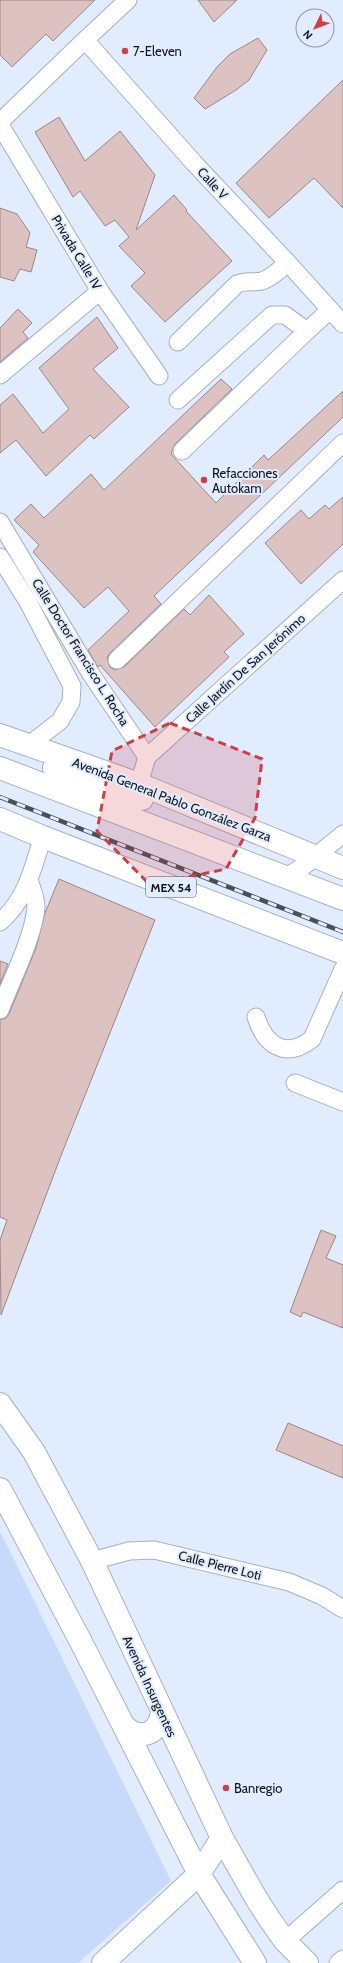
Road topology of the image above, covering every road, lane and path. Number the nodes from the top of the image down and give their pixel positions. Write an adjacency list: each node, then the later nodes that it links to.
1 (128, 0): 2 (street)
2 (85, 40): 3 (street); 5 (street, Calle V)
3 (0, 122)
4 (0, 126): 6 (street, Privada Calle IV)
5 (288, 262): 7 (street, Calle V); 10 (street)
6 (100, 291): 11 (street); 12 (street, Privada Calle IV)
7 (330, 310): 8 (street, Calle V); 9 (street)
8 (343, 324)
9 (306, 331): 13 (street); 15 (street)
10 (178, 342)
11 (0, 375)
12 (159, 376)
13 (178, 400)
14 (343, 443): 21 (street)
15 (182, 450)
16 (0, 522): 19 (street, Calle Doctor Francisco L. Rocha)
17 (0, 557): 20 (street, Calle Doctor Francisco L. Rocha)
18 (343, 580): 27 (street, Calle Jardín De San Jerónimo)
19 (44, 594): 20 (street); 22 (street, Calle Doctor Francisco L. Rocha)
20 (28, 602): 23 (street, Calle Doctor Francisco L. Rocha)
21 (117, 660)
22 (92, 674): 23 (street); 27 (street, Calle Doctor Francisco L. Rocha)
23 (72, 686): 25 (street, Calle Doctor Francisco L. Rocha)
24 (0, 735): 25 (main road, Avenida General Pablo González Garza)
25 (29, 745): 29 (main road, Avenida General Pablo González Garza)
26 (0, 749): 30 (main road)
27 (147, 757): 29 (street)
28 (0, 768): 36 (main road)
29 (139, 784): 30 (main road, Avenida General Pablo González Garza)
30 (164, 795): 34 (main road, Avenida General Pablo González Garza)
31 (0, 819): 33 (main road, MEX 54)
32 (343, 834): 34 (street)
33 (43, 837): 37 (street); 40 (main road, MEX 54)
34 (317, 856): 35 (main road, Avenida General Pablo González Garza); 36 (street)
35 (343, 868)
36 (286, 877): 38 (main road)
37 (29, 880): 39 (street); 42 (street)
38 (343, 899)
39 (0, 922)
40 (343, 953)
41 (343, 969): 43 (street)
42 (0, 1010)
43 (256, 1016)
44 (295, 1083): 45 (street)
45 (343, 1102)
46 (0, 1404): 48 (main road, Avenida Insurgentes)
47 (0, 1489): 51 (main road)
48 (92, 1561): 49 (street, Calle Pierre Loti); 50 (main road, Avenida Insurgentes)
49 (343, 1609)
50 (162, 1711): 51 (main road); 52 (main road, Avenida Insurgentes)
51 (124, 1726): 53 (main road)
52 (222, 1838): 53 (main road); 55 (main road, Avenida Insurgentes)
53 (199, 1874): 58 (main road); 59 (main road)
54 (343, 1890): 55 (street)
55 (285, 1941): 57 (main road, Avenida Insurgentes)
56 (343, 1959): 60 (street)
57 (300, 1962)
58 (103, 1963)
59 (254, 1963)
60 (338, 1963)

